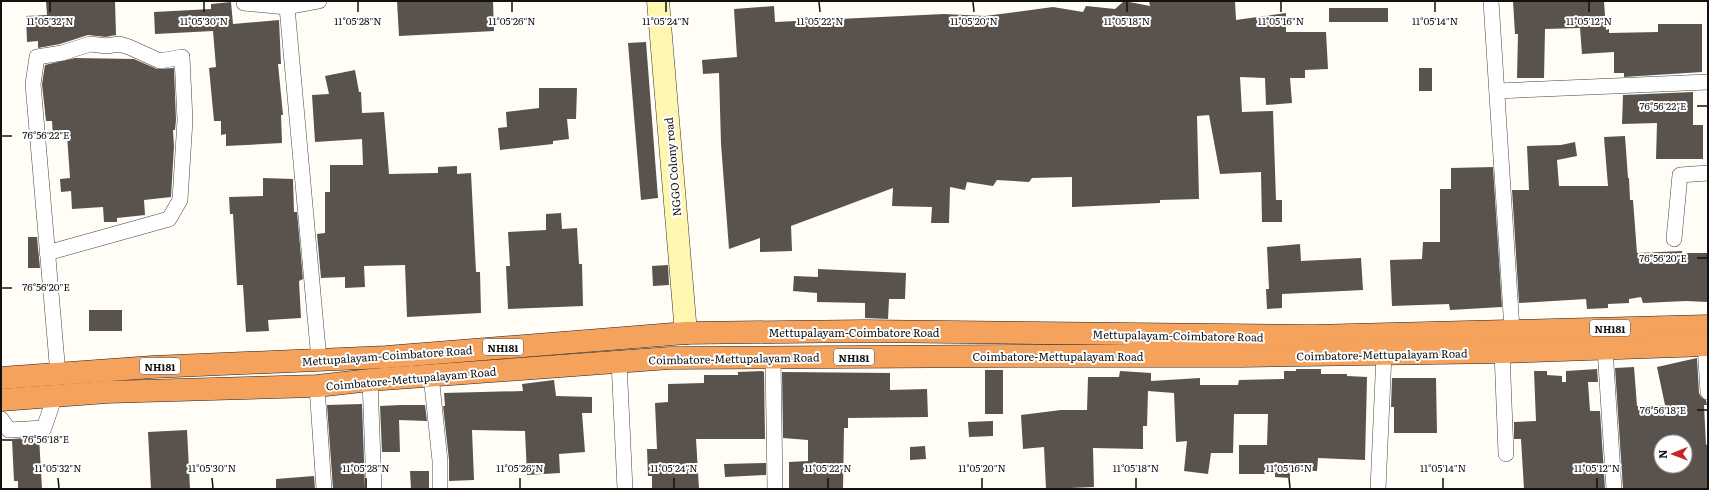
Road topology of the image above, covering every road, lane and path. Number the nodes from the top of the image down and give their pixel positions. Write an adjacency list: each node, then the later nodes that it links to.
1 (244, 1): 5 (street)
2 (319, 1): 5 (street)
3 (658, 1): 12 (street, NGGO Colony road)
4 (1491, 1): 7 (street)
5 (287, 7): 19 (street)
6 (1708, 82): 7 (street)
7 (1497, 91): 11 (street)
8 (1708, 173): 9 (street)
9 (1674, 239)
10 (47, 253): 10 (street); 21 (street)
11 (1512, 330): 12 (highway, Mettupalayam-Coimbatore Road / NH181); 13 (highway, Mettupalayam-Coimbatore Road / NH181)
12 (686, 332): 17 (highway); 19 (highway, Mettupalayam-Coimbatore Road / NH181)
13 (1707, 338): 14 (highway, Coimbatore-Mettupalayam Road / NH181); 26 (street)
14 (1605, 348): 15 (highway, Coimbatore-Mettupalayam Road / NH181); 37 (street)
15 (1502, 352): 16 (highway, Coimbatore-Mettupalayam Road / NH181); 30 (street)
16 (1384, 354): 18 (highway, Coimbatore-Mettupalayam Road / NH181); 36 (street)
17 (688, 357): 18 (highway, Coimbatore-Mettupalayam Road / NH181); 20 (highway, Coimbatore-Mettupalayam Road / NH181)
18 (773, 357): 35 (street)
19 (319, 360): 21 (highway, Mettupalayam-Coimbatore Road / NH181)
20 (619, 361): 22 (highway, Coimbatore-Mettupalayam Road / NH181); 34 (street)
21 (58, 374): 23 (highway, Mettupalayam-Coimbatore Road / NH181)
22 (431, 375): 24 (highway, Coimbatore-Mettupalayam Road / NH181); 33 (street)
23 (1, 378)
24 (370, 380): 25 (highway, Coimbatore-Mettupalayam Road / NH181); 32 (street)
25 (317, 386): 27 (highway, Coimbatore-Mettupalayam Road / NH181); 31 (street)
26 (1708, 392)
27 (55, 396): 28 (highway, Coimbatore-Mettupalayam Road / NH181); 29 (street)
28 (1, 400)
29 (1, 419)
30 (1506, 454)
31 (324, 489)
32 (374, 489)
33 (440, 489)
34 (625, 489)
35 (774, 489)
36 (1378, 489)
37 (1614, 489)

